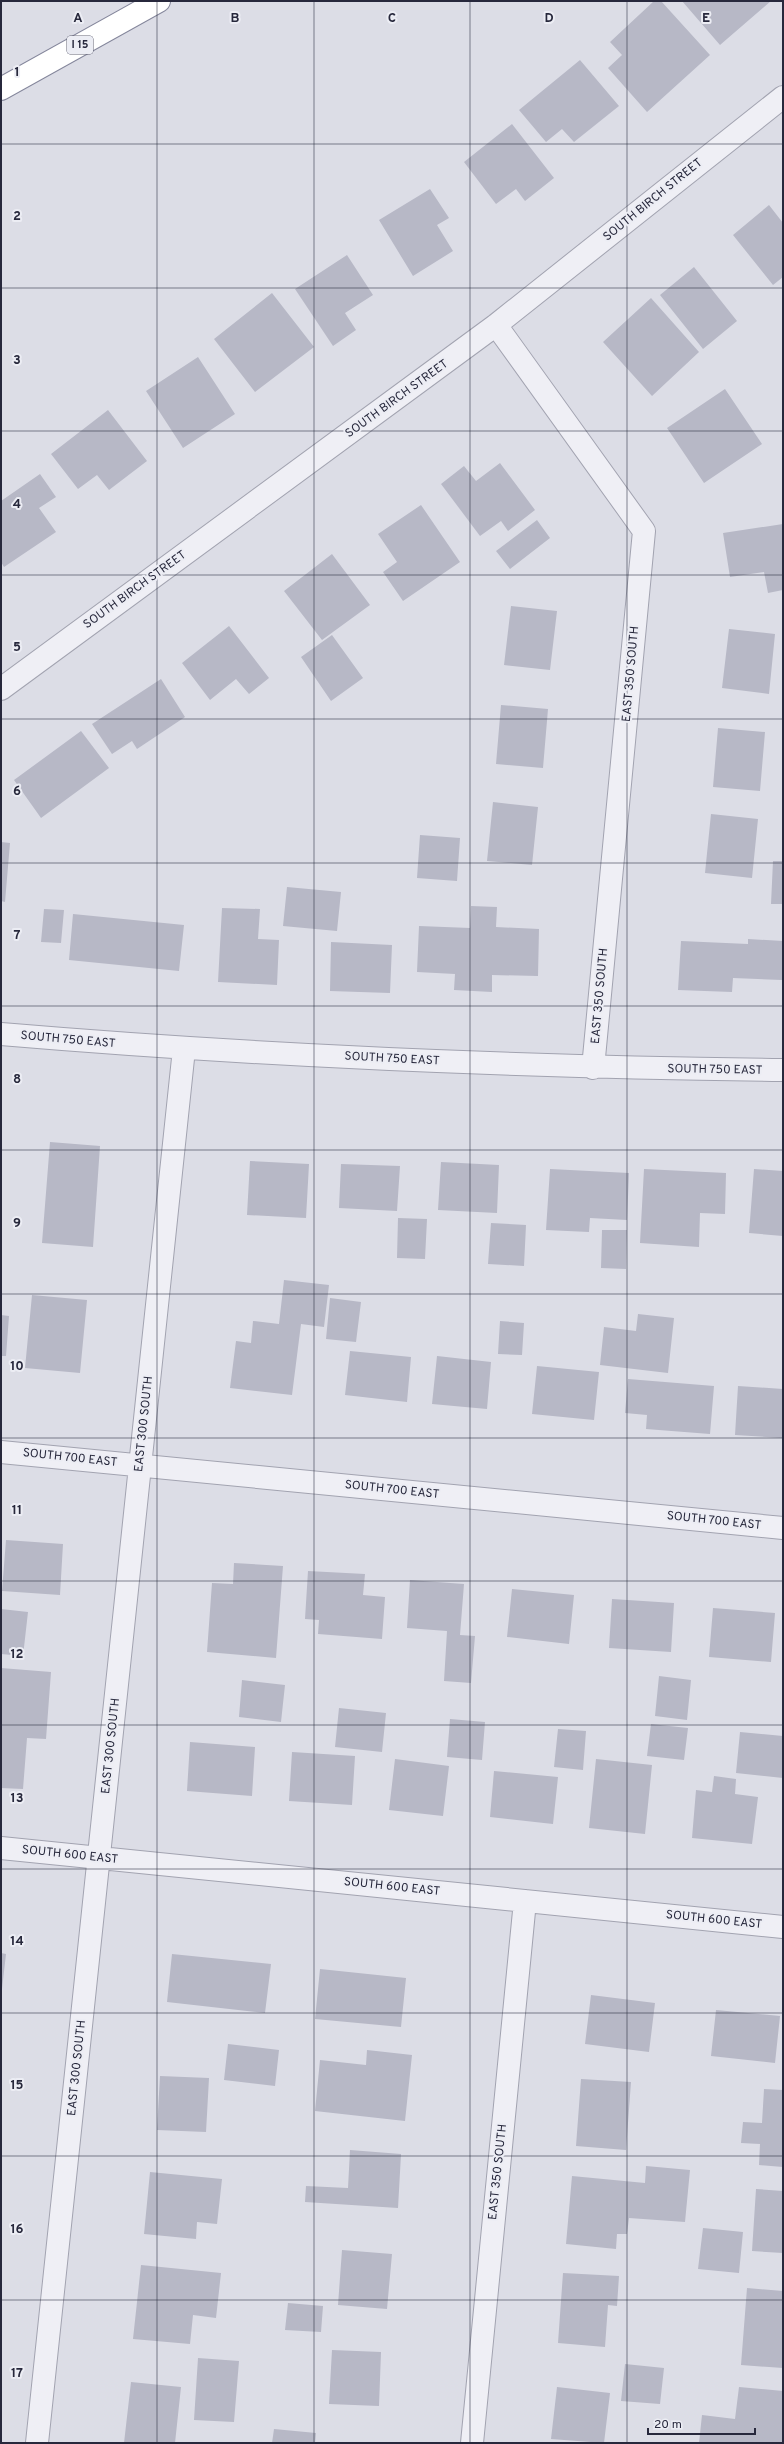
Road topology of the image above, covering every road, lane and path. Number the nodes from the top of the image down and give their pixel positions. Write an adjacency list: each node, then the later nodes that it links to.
1 (159, 1): 2 (highway, I 15)
2 (1, 89)
3 (783, 97): 4 (street, SOUTH BIRCH STREET)
4 (496, 325): 5 (street, SOUTH BIRCH STREET); 8 (street, EAST 350 SOUTH)
5 (1, 688)
6 (1, 1034): 7 (street, SOUTH 750 EAST)
7 (184, 1049): 8 (street, SOUTH 750 EAST); 11 (street, EAST 300 SOUTH)
8 (593, 1068): 9 (street, SOUTH 750 EAST)
9 (783, 1070)
10 (1, 1452): 11 (street, SOUTH 700 EAST)
11 (140, 1465): 12 (street, SOUTH 700 EAST); 14 (street, EAST 300 SOUTH)
12 (783, 1528)
13 (1, 1848): 14 (street, SOUTH 600 EAST)
14 (99, 1858): 15 (street, SOUTH 600 EAST); 17 (street, EAST 300 SOUTH)
15 (525, 1901): 16 (street, SOUTH 600 EAST); 18 (street, EAST 350 SOUTH)
16 (783, 1927)
17 (38, 2443)
18 (472, 2443)

